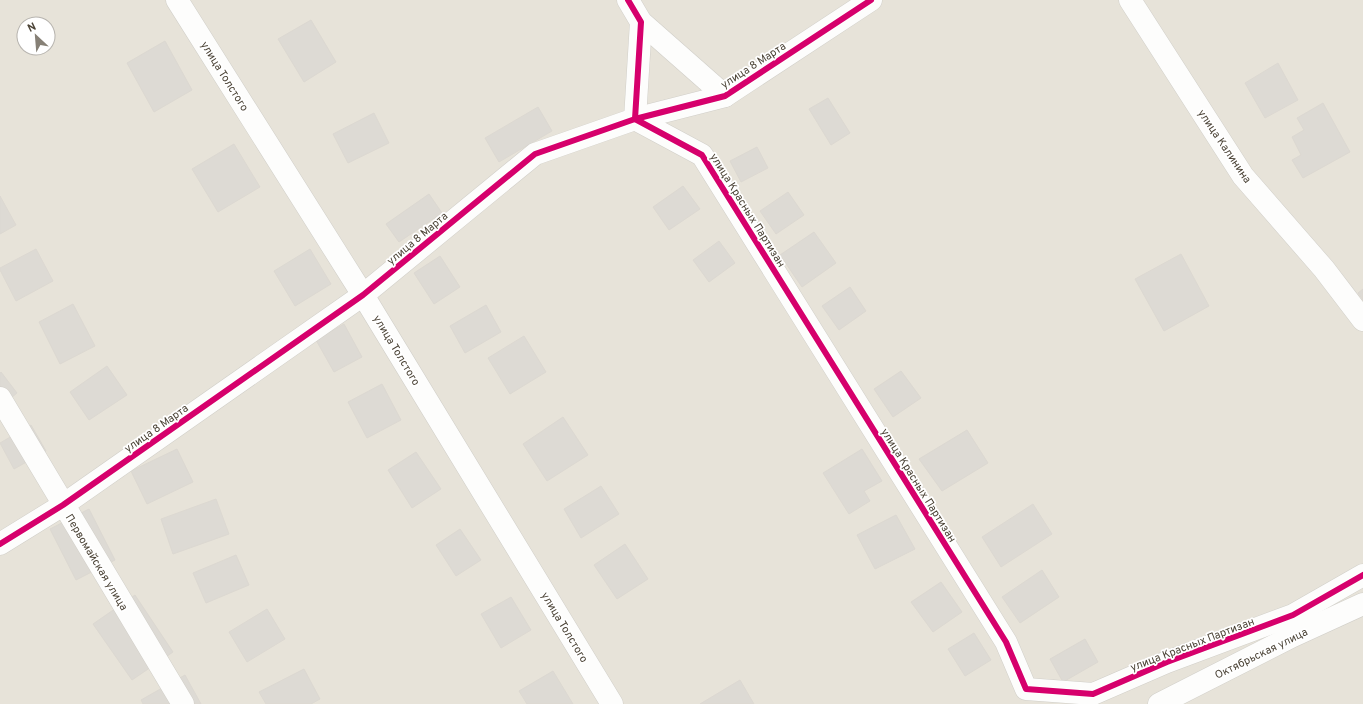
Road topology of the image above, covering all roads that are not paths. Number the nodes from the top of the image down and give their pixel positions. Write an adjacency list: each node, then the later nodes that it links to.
1 (177, 0): 8 (street, улица Толстого)
2 (628, 0): 5 (street)
3 (871, 0): 6 (street, улица 8 Марта)
4 (1130, 0): 9 (street, улица Калинина)
5 (641, 22): 6 (street); 7 (street)
6 (725, 96): 7 (street, улица 8 Марта)
7 (635, 119): 8 (street, улица 8 Марта); 13 (street, улица Красных Партизан)
8 (363, 295): 11 (street, улица 8 Марта); 16 (street, улица Толстого)
9 (1363, 320)
10 (0, 398): 11 (street, Первомайская улица)
11 (63, 505): 12 (street, улица 8 Марта); 15 (street, Первомайская улица)
12 (0, 544)
13 (1363, 575)
14 (1363, 604): 17 (street, Октябрьская улица)
15 (183, 704)
16 (612, 704)
17 (1159, 704)

